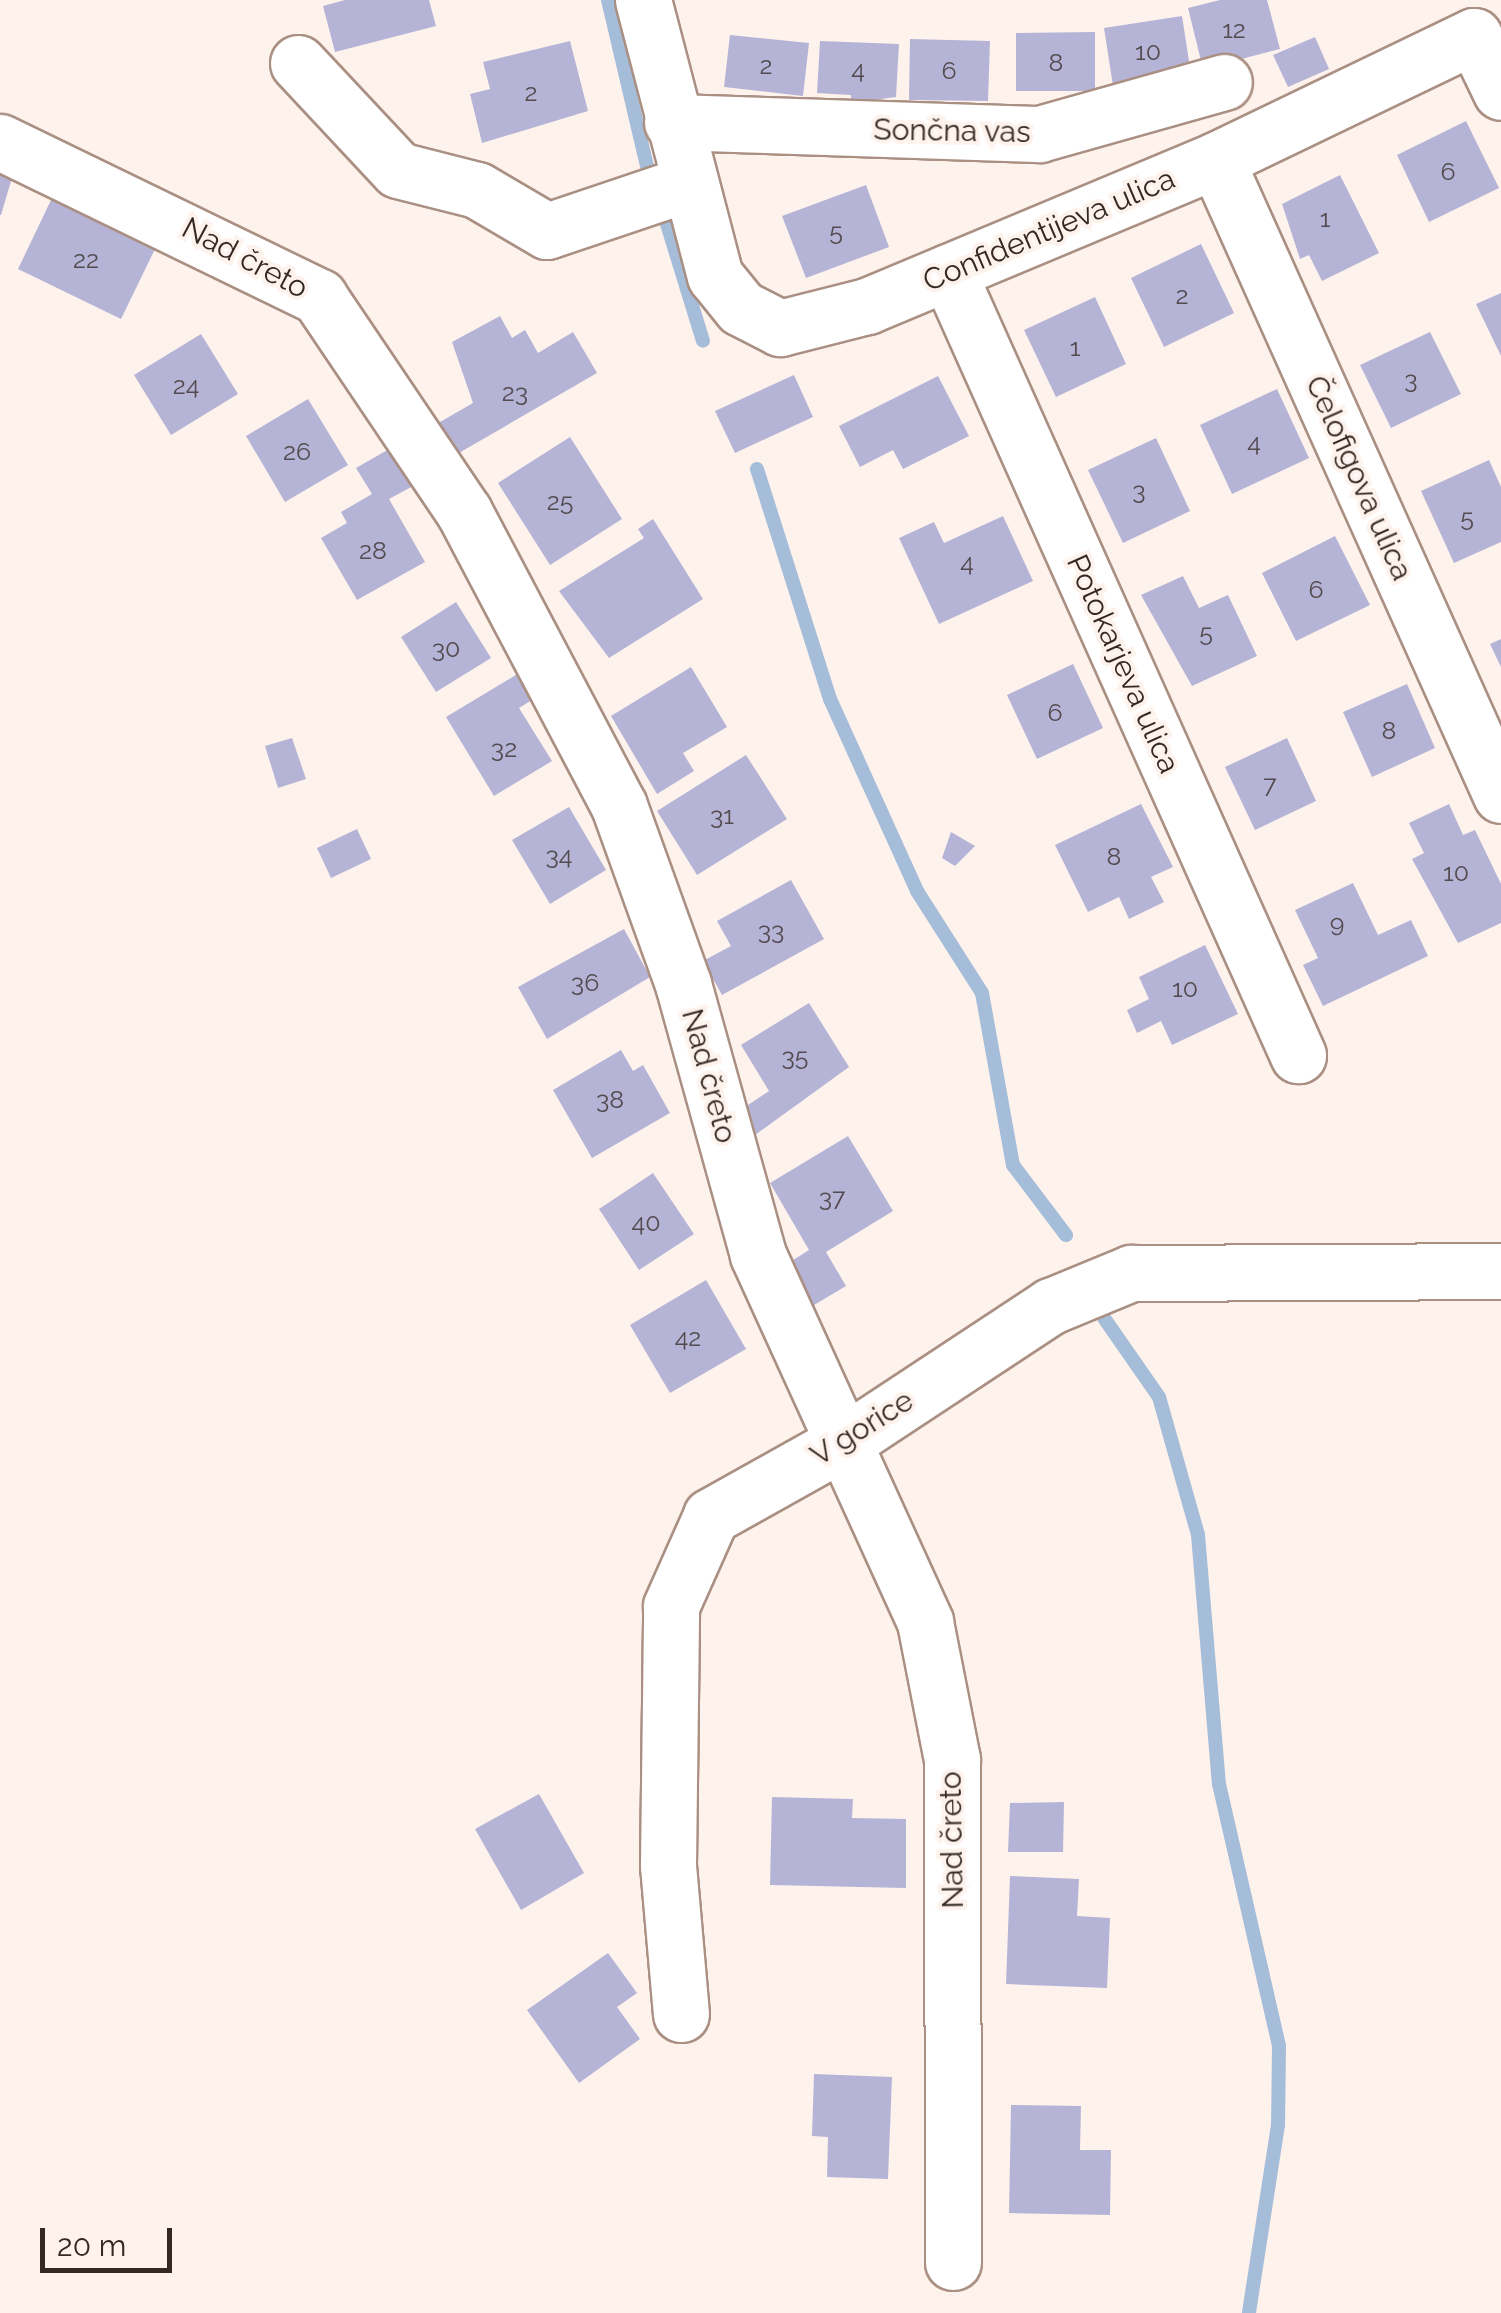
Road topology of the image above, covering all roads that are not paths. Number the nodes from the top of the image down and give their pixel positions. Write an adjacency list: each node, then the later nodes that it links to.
1 (643, 0): 5 (street, Confidentijeva ulica)
2 (298, 62): 8 (street)
3 (1224, 82): 5 (street, Sončna vas)
4 (1501, 92): 7 (street, Confidentijeva ulica)
5 (672, 122): 8 (street, Confidentijeva ulica)
6 (0, 142): 13 (street, Nad čreto)
7 (1216, 160): 9 (street, Confidentijeva ulica); 10 (street, Čelofigova ulica)
8 (687, 184): 9 (street, Confidentijeva ulica)
9 (948, 272): 11 (street, Potokarjeva ulica)
10 (1501, 795)
11 (1298, 1056)
12 (1501, 1271): 13 (street, V gorice)
13 (849, 1439): 14 (street, V gorice); 15 (street, Nad čreto)
14 (681, 2014)
15 (953, 2262)

